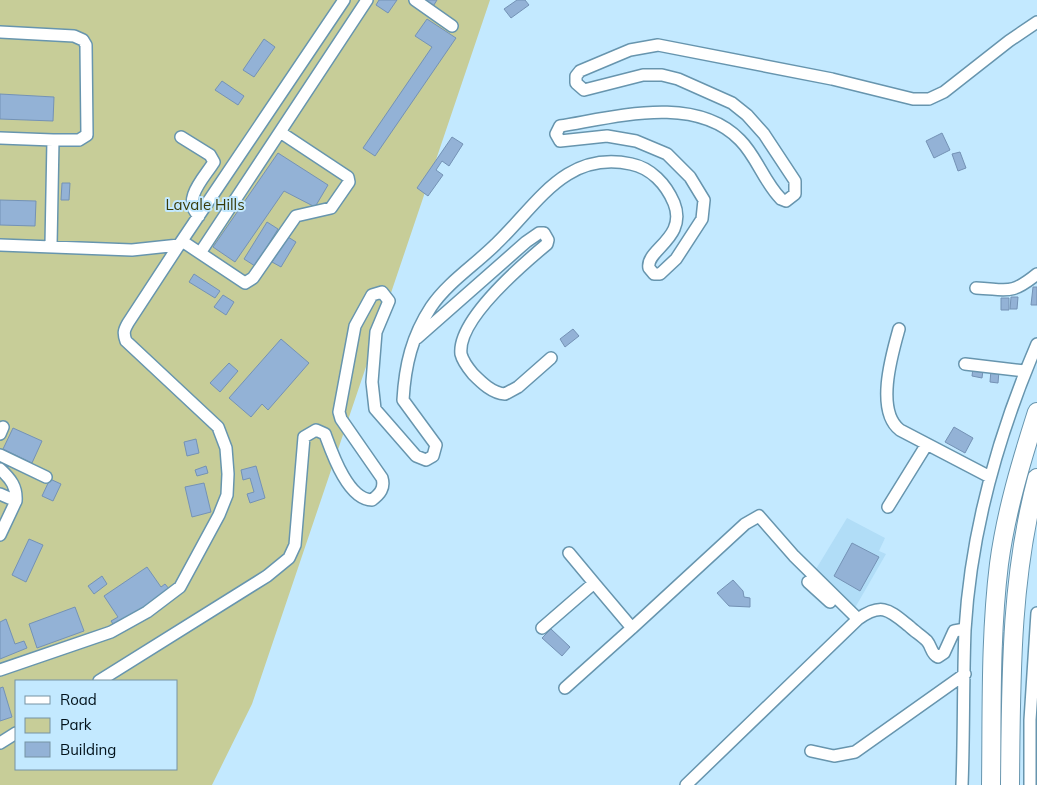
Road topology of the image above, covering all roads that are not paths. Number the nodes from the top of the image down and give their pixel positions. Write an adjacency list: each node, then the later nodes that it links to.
1 (344, 0): 11 (street)
2 (367, 0): 7 (street)
3 (415, 0): 5 (street)
4 (1037, 22): 19 (street)
5 (452, 26)
6 (0, 32): 10 (street)
7 (280, 132): 15 (street); 15 (street)
8 (0, 138): 10 (street)
9 (181, 138): 11 (street)
10 (53, 140): 14 (street)
11 (199, 216): 12 (street)
12 (181, 243): 14 (street); 15 (street); 43 (street)
13 (0, 245): 14 (street)
14 (51, 246)
15 (200, 253)
16 (1037, 274): 17 (street)
17 (976, 288)
18 (899, 329): 25 (street)
19 (414, 341): 21 (street); 45 (street)
20 (1037, 344): 23 (street)
21 (551, 358)
22 (965, 364): 23 (street)
23 (1026, 371): 29 (street)
24 (1037, 412): 53 (highway)
25 (927, 444): 29 (street); 33 (street)
26 (0, 455): 28 (street)
27 (0, 469): 32 (street)
28 (46, 477)
29 (990, 477): 42 (street)
30 (1037, 478): 54 (highway)
31 (0, 494): 32 (street)
32 (16, 501): 34 (street)
33 (888, 507)
34 (0, 535)
35 (569, 552): 37 (street)
36 (808, 582): 39 (street)
37 (594, 583): 40 (street); 41 (street)
38 (1037, 614): 48 (street)
39 (855, 621): 41 (street); 42 (street); 51 (street)
40 (542, 628)
41 (632, 628): 46 (street)
42 (966, 629): 44 (street)
43 (0, 670)
44 (965, 674): 50 (street); 52 (street)
45 (101, 680)
46 (565, 688)
47 (15, 734): 49 (street)
48 (1034, 740): 55 (street)
49 (0, 743)
50 (811, 751)
51 (686, 785)
52 (962, 785)
53 (991, 785)
54 (1010, 785)
55 (1030, 785)

